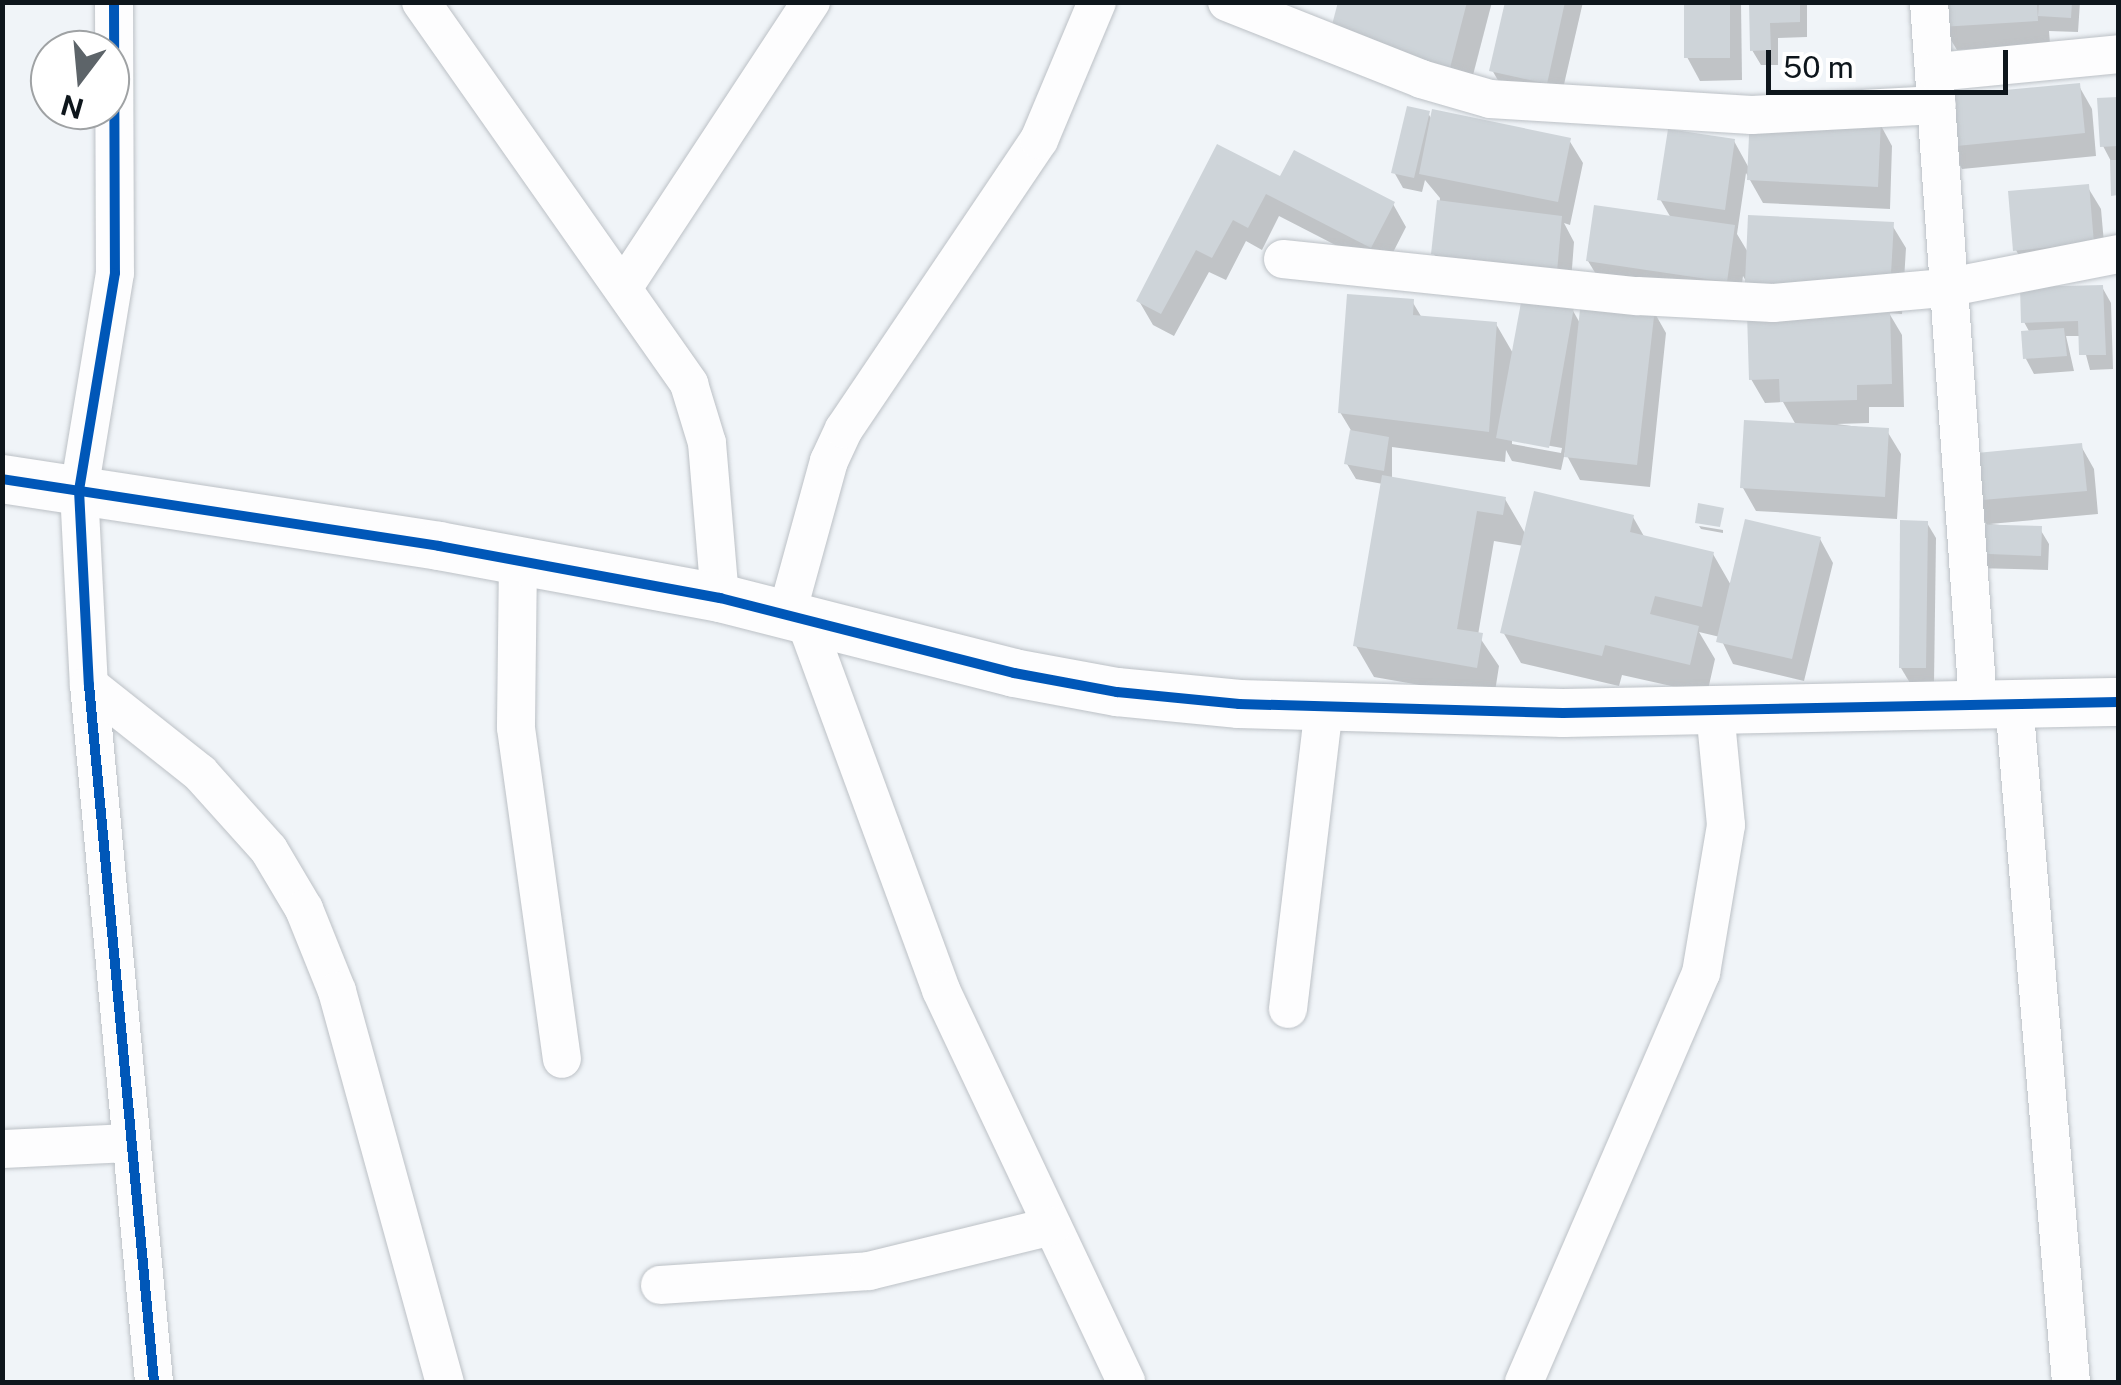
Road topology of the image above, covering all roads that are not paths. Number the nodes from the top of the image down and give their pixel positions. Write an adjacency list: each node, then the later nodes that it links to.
1 (114, 2): 14 (street)
2 (421, 2): 11 (street)
3 (810, 2): 11 (street)
4 (1097, 2): 17 (street)
5 (1929, 2): 8 (street)
6 (1238, 4): 8 (street)
7 (2118, 54): 8 (street)
8 (1936, 89): 12 (street)
9 (2118, 254): 12 (street)
10 (1284, 259): 12 (street)
11 (625, 285): 16 (street)
12 (1945, 288): 20 (street)
13 (2, 479): 14 (street)
14 (79, 490): 15 (street); 18 (street)
15 (518, 560): 16 (street); 24 (street)
16 (720, 598): 17 (street)
17 (795, 618): 21 (street); 27 (street)
18 (89, 685): 25 (street); 30 (street)
19 (2118, 702): 20 (street)
20 (1996, 703): 22 (street); 33 (street)
21 (1324, 707): 22 (street); 23 (street)
22 (1715, 712): 32 (street)
23 (1288, 1009)
24 (562, 1059)
25 (132, 1143): 26 (street); 29 (street)
26 (2, 1149)
27 (1052, 1226): 28 (street); 31 (street)
28 (660, 1285)
29 (154, 1382)
30 (445, 1382)
31 (1126, 1382)
32 (1524, 1382)
33 (2071, 1382)

